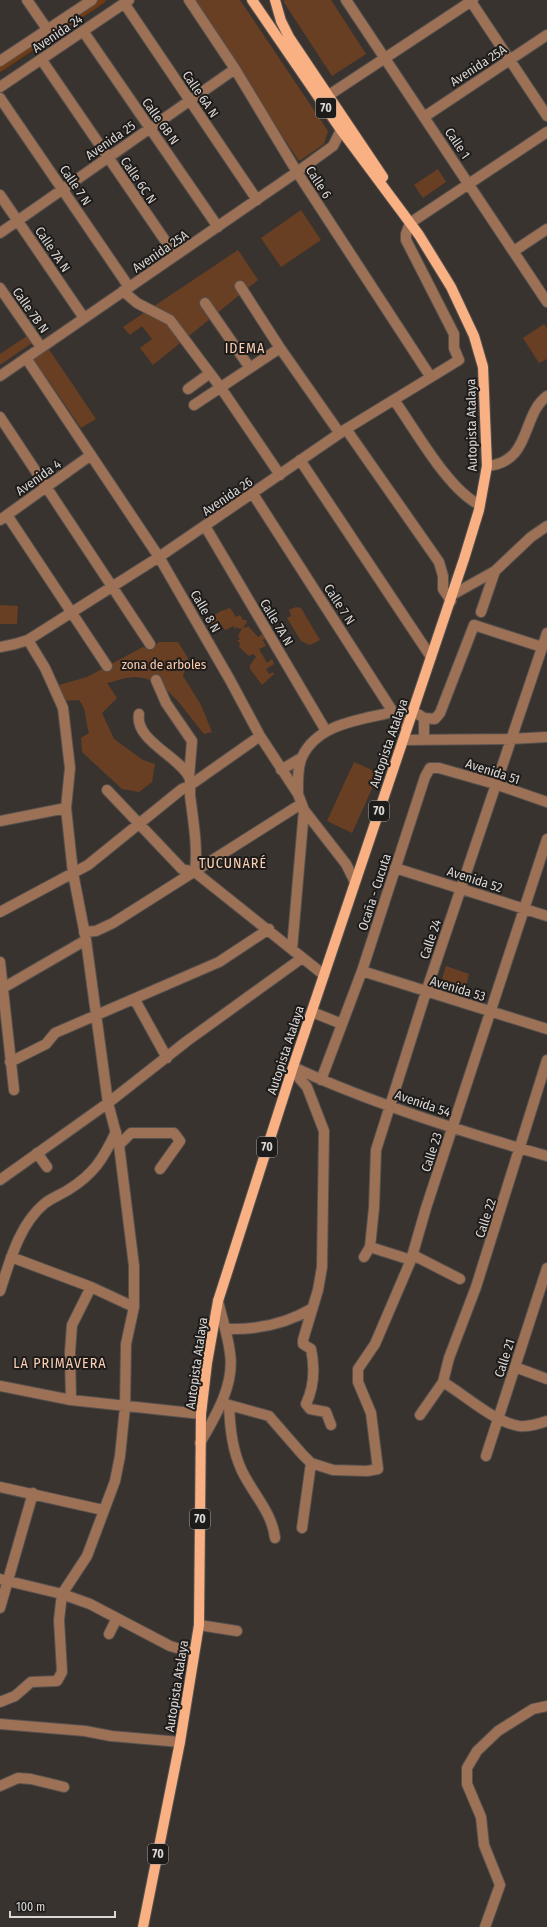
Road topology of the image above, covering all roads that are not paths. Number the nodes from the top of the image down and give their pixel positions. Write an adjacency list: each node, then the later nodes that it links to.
1 (27, 0): 9 (street)
2 (92, 0): 9 (street, Avenida 24)
3 (189, 0): 16 (street, Calle 6)
4 (252, 0): 24 (main road, Autopista Atalaya / 70)
5 (275, 0): 18 (main road, Autopista Atalaya / 70)
6 (346, 0): 12 (street, Calle 1)
7 (471, 0): 12 (street); 14 (street)
8 (126, 2): 10 (street, Avenida 24); 20 (street, Calle 6A N)
9 (47, 30): 15 (street, Avenida 24)
10 (83, 31): 13 (street, Avenida 24); 23 (street, Calle 6B N)
11 (547, 36): 14 (street, Avenida 25A)
12 (385, 58): 18 (street); 22 (street, Calle 1)
13 (41, 59): 17 (street, Avenida 24); 28 (street, Calle 6C N)
14 (510, 60): 21 (street); 22 (street, Avenida 25A)
15 (0, 61)
16 (235, 69): 20 (street, Avenida 25); 29 (street, Calle 6)
17 (0, 87)
18 (328, 96): 34 (main road, Autopista Atalaya / 70)
19 (0, 98): 31 (street, Calle 7 N)
20 (190, 100): 23 (street, Avenida 25); 33 (street, Calle 6A N)
21 (547, 116)
22 (424, 117): 30 (street, Calle 1)
23 (150, 128): 28 (street, Avenida 25); 37 (street, Calle 6B N)
24 (341, 130): 26 (street, Avenida 25A); 27 (main road, Autopista Atalaya / 70)
25 (547, 132): 30 (street)
26 (333, 146): 27 (street); 29 (street, Avenida 25A)
27 (353, 146): 34 (main road, Autopista Atalaya / 70)
28 (108, 157): 31 (street, Avenida 25); 41 (street, Calle 6C N)
29 (297, 172): 33 (street, Avenida 25A); 54 (street, Calle 6)
30 (469, 184): 36 (street); 40 (street, Calle 1)
31 (63, 189): 35 (street, Avenida 25); 44 (street, Calle 7 N)
32 (0, 195): 35 (street, Calle 7A N)
33 (257, 200): 37 (street, Avenida 25A)
34 (403, 214): 36 (main road, Autopista Atalaya / 70)
35 (18, 220): 39 (street, Avenida 25); 47 (street, Calle 7A N)
36 (410, 223): 54 (street, Avenida 26); 64 (main road, Autopista Atalaya / 70)
37 (218, 227): 41 (street, Avenida 25A)
38 (547, 229): 40 (street)
39 (0, 233)
40 (514, 251): 45 (street, Calle 1)
41 (175, 255): 44 (street, Avenida 25A)
42 (240, 286): 49 (street)
43 (0, 288): 48 (street, Calle 7B N)
44 (126, 289): 47 (street, Avenida 25A); 52 (street, Calle 7 N)
45 (547, 302)
46 (205, 303): 51 (street)
47 (84, 318): 48 (street, Avenida 25A)
48 (41, 348): 50 (street, Avenida 25A)
49 (280, 348): 51 (street); 61 (street)
50 (26, 358): 53 (street, Avenida 25A); 62 (street, Calle 8 N)
51 (250, 368): 55 (street)
52 (209, 374): 55 (street, Calle 7 N); 56 (street)
53 (0, 375)
54 (430, 376): 58 (street, Avenida 26)
55 (221, 388): 59 (street); 65 (street, Calle 7 N)
56 (188, 389)
57 (547, 396): 64 (street)
58 (394, 400): 61 (street, Avenida 26); 68 (street)
59 (194, 405)
60 (0, 417): 66 (street)
61 (341, 429): 63 (street, Avenida 26); 75 (street)
62 (91, 455): 66 (street, Avenida 4); 72 (street, Calle 8 N)
63 (300, 460): 65 (street, Avenida 26); 83 (street)
64 (487, 466): 68 (main road, Autopista Atalaya / 70)
65 (280, 475): 67 (street, Avenida 26)
66 (47, 487): 69 (street, Avenida 4); 74 (street)
67 (253, 494): 70 (street, Avenida 26); 87 (street, Calle 7 N)
68 (480, 505): 75 (main road, Autopista Atalaya / 70)
69 (4, 518): 76 (street)
70 (205, 526): 72 (street, Avenida 26); 91 (street, Calle 7A N)
71 (547, 526): 73 (street)
72 (159, 557): 74 (street, Avenida 26); 92 (street, Calle 8 N)
73 (495, 571): 75 (street); 77 (street)
74 (112, 585): 76 (street, Avenida 26); 80 (street)
75 (452, 598): 83 (main road, Autopista Atalaya / 70)
76 (71, 612): 79 (street, Avenida 26); 84 (street)
77 (481, 612)
78 (547, 633): 82 (street, Calle 24)
79 (28, 640): 81 (street, Avenida 26); 106 (street)
80 (150, 644)
81 (3, 646)
82 (542, 647): 89 (street); 95 (street, Calle 24)
83 (431, 657): 86 (main road, Autopista Atalaya / 70)
84 (107, 666)
85 (156, 680): 100 (street)
86 (413, 710): 89 (street); 90 (main road, Autopista Atalaya / 70)
87 (394, 712): 90 (street, Calle 7 N); 91 (street)
88 (139, 714): 100 (street)
89 (424, 718): 94 (street)
90 (407, 727): 96 (main road, Autopista Atalaya / 70)
91 (326, 731): 97 (street)
92 (260, 736): 99 (street, Calle 8 N); 100 (street)
93 (547, 737): 95 (street)
94 (424, 739): 95 (street); 96 (street)
95 (510, 739): 101 (street, Calle 24)
96 (403, 740): 113 (main road, Autopista Atalaya / 70)
97 (302, 758): 99 (street); 103 (street)
98 (430, 768): 101 (street, Avenida 51); 110 (street, Ocaña - Cucuta)
99 (281, 770): 103 (street, Calle 8 N)
100 (189, 782): 108 (street); 111 (street)
101 (495, 784): 104 (street, Avenida 51); 114 (street, Calle 24)
102 (107, 790): 108 (street)
103 (298, 794): 105 (street, Calle 8 N)
104 (547, 802)
105 (302, 807): 111 (street); 113 (street, Calle 8 N); 120 (street)
106 (66, 808): 107 (street); 112 (street)
107 (0, 821)
108 (140, 823): 111 (street); 112 (street)
109 (547, 839): 115 (street, Calle 23)
110 (395, 868): 114 (street, Avenida 52); 123 (street, Ocaña - Cucuta)
111 (195, 872): 118 (street); 119 (street)
112 (73, 873): 116 (street); 119 (street)
113 (355, 882): 124 (main road, Autopista Atalaya / 70)
114 (461, 888): 115 (street, Avenida 52); 125 (street, Calle 24)
115 (524, 909): 117 (street, Avenida 52); 129 (street, Calle 23)
116 (0, 912)
117 (547, 916)
118 (269, 929): 120 (street); 127 (street)
119 (85, 936): 126 (street); 130 (street)
120 (292, 949): 121 (street)
121 (302, 958): 124 (street); 133 (street)
122 (0, 962): 126 (street)
123 (362, 971): 125 (street, Avenida 53); 131 (street, Ocaña - Cucuta)
124 (324, 975): 128 (main road, Autopista Atalaya / 70)
125 (426, 992): 129 (street, Avenida 53); 140 (street, Calle 24)
126 (2, 993): 135 (street)
127 (135, 1000): 130 (street); 133 (street)
128 (312, 1012): 131 (street); 136 (main road, Autopista Atalaya / 70)
129 (492, 1012): 132 (street, Avenida 53); 141 (street, Calle 23)
130 (96, 1015): 135 (street); 139 (street)
131 (342, 1024): 137 (street, Ocaña - Cucuta)
132 (547, 1029)
133 (167, 1058): 139 (street)
134 (547, 1060): 145 (street, Calle 22)
135 (10, 1062): 138 (street)
136 (292, 1068): 137 (street, Avenida 54); 159 (main road, Autopista Atalaya / 70); 161 (street)
137 (320, 1080): 140 (street, Avenida 54)
138 (14, 1090)
139 (108, 1103): 142 (street); 146 (street)
140 (390, 1105): 141 (street, Avenida 54); 151 (street, Calle 24)
141 (453, 1127): 145 (street, Avenida 54); 154 (street, Calle 23)
142 (115, 1128): 143 (street); 144 (street); 152 (street)
143 (131, 1133): 144 (street); 149 (street)
144 (119, 1145): 160 (street)
145 (521, 1149): 147 (street, Avenida 54); 165 (street, Calle 22)
146 (37, 1152): 148 (street); 150 (street)
147 (547, 1156)
148 (47, 1167)
149 (160, 1169)
150 (0, 1180)
151 (370, 1247): 153 (street, Calle 24); 154 (street)
152 (11, 1257): 157 (street); 158 (street)
153 (364, 1257)
154 (412, 1257): 156 (street); 177 (street, Calle 23)
155 (547, 1268): 163 (street, Calle 21)
156 (460, 1279)
157 (91, 1287): 160 (street); 167 (street)
158 (0, 1291)
159 (218, 1301): 162 (street); 170 (main road, Autopista Atalaya / 70)
160 (134, 1307): 169 (street)
161 (311, 1310): 162 (street); 174 (street)
162 (224, 1329): 168 (street)
163 (515, 1367): 164 (street); 172 (street, Calle 21)
164 (547, 1379)
165 (443, 1382): 171 (street); 172 (street)
166 (0, 1386): 167 (street)
167 (71, 1400): 169 (street)
168 (225, 1404): 175 (street); 177 (street); 182 (street)
169 (125, 1407): 170 (street); 180 (street)
170 (201, 1414): 175 (main road, Autopista Atalaya / 70)
171 (420, 1415)
172 (498, 1418): 173 (street); 176 (street, Calle 21)
173 (547, 1421)
174 (331, 1425)
175 (200, 1443): 187 (main road, Autopista Atalaya / 70)
176 (486, 1456)
177 (311, 1463): 181 (street)
178 (0, 1486): 179 (street)
179 (33, 1493): 180 (street); 183 (street)
180 (103, 1510): 184 (street)
181 (302, 1528)
182 (275, 1538)
183 (4, 1580): 184 (street); 185 (street)
184 (62, 1594): 186 (street); 191 (street)
185 (0, 1608)
186 (117, 1618): 189 (street); 190 (street)
187 (199, 1625): 188 (street); 190 (main road, Autopista Atalaya / 70)
188 (237, 1631)
189 (109, 1634)
190 (194, 1653): 194 (main road, Autopista Atalaya / 70)
191 (0, 1702)
192 (547, 1706): 198 (street)
193 (0, 1724): 194 (street)
194 (180, 1742): 197 (main road, Autopista Atalaya / 70)
195 (0, 1786): 196 (street)
196 (64, 1787)
197 (143, 1927)
198 (485, 1927)

